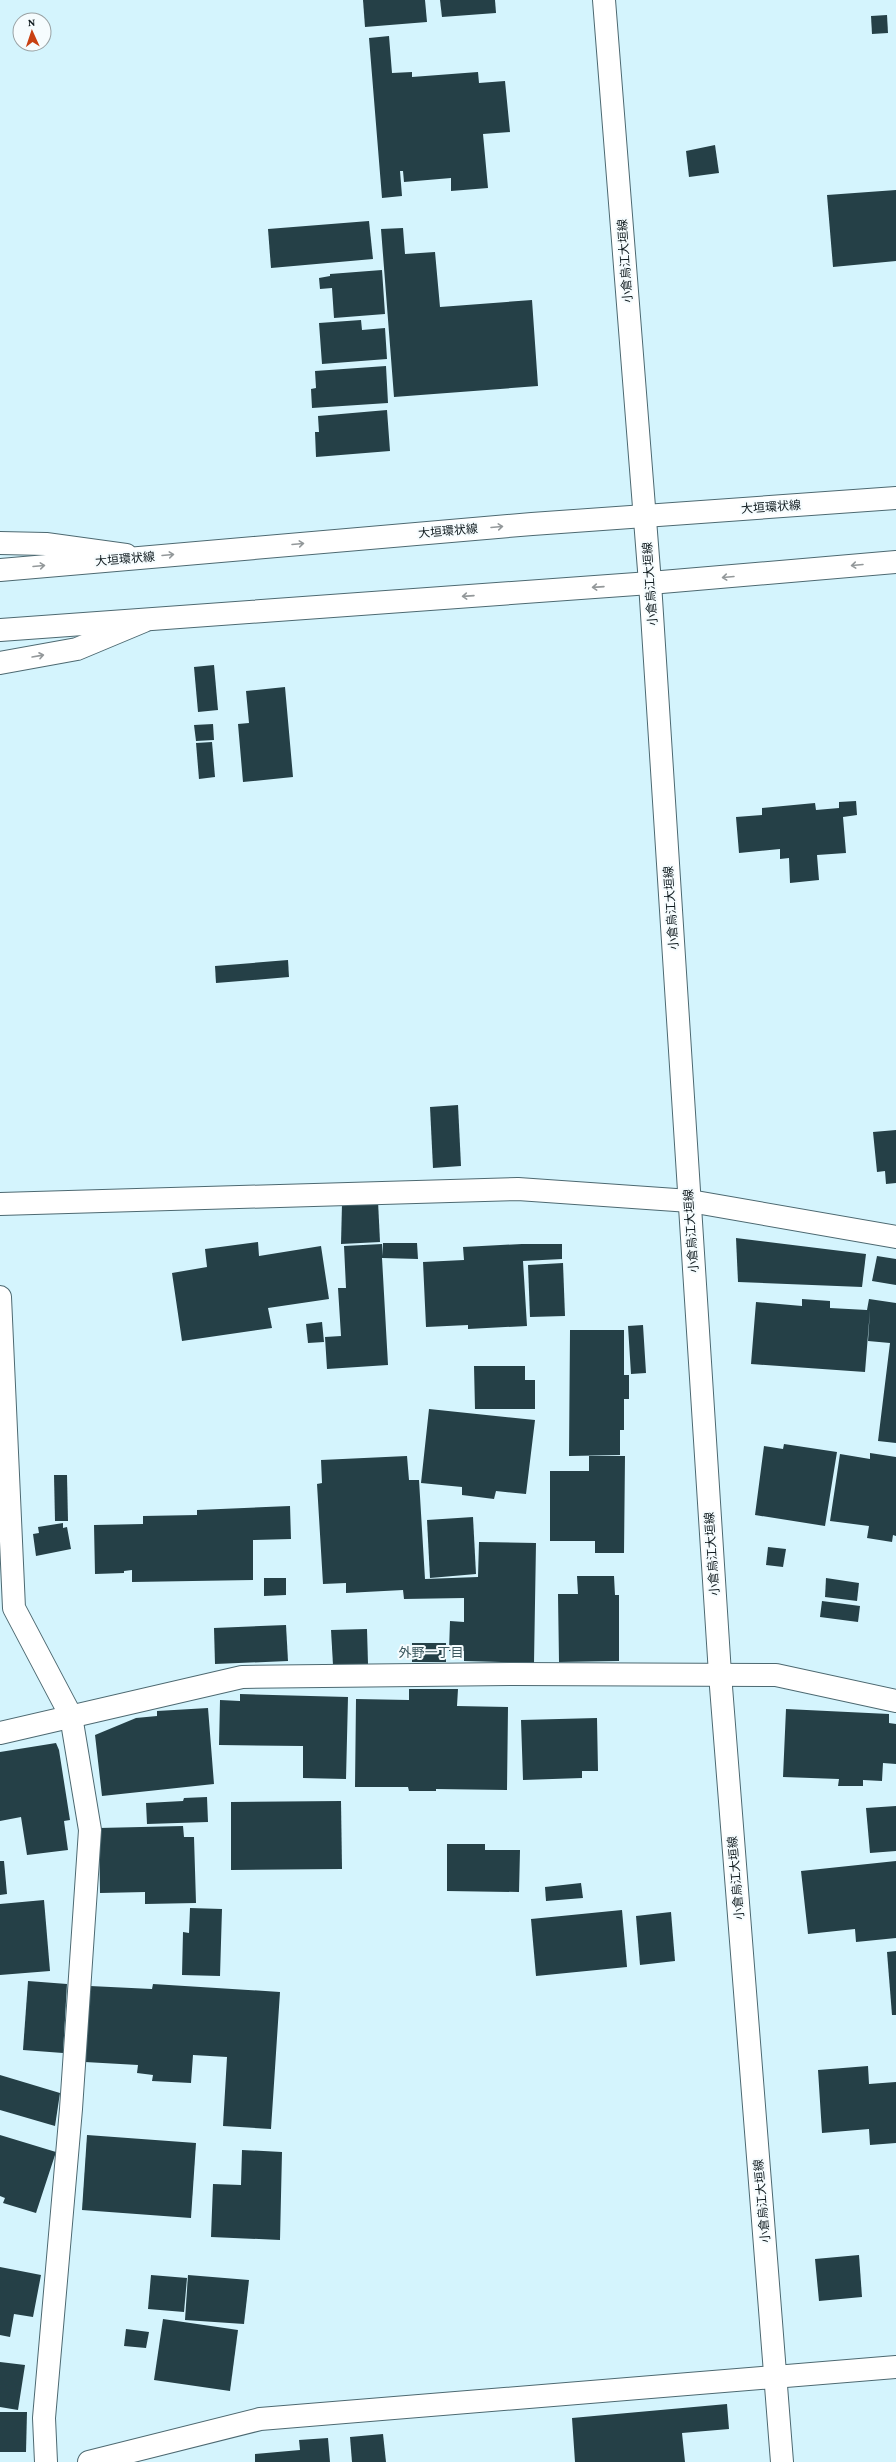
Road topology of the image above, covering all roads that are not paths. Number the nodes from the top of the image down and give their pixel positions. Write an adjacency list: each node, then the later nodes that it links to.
1 (604, 0): 3 (main road, 小倉烏江大垣線)
2 (896, 498): 3 (main road, 大垣環状線)
3 (645, 516): 5 (main road, 大垣環状線, one-way to 3); 8 (main road, 小倉烏江大垣線)
4 (0, 543): 5 (main road)
5 (143, 557): 7 (main road, 大垣環状線, one-way to 5)
6 (896, 562): 8 (main road, one-way to 8)
7 (0, 570)
8 (650, 583): 9 (main road, one-way to 9); 12 (main road, 小倉烏江大垣線)
9 (148, 619): 10 (main road); 11 (main road, one-way to 9)
10 (0, 630)
11 (0, 663)
12 (690, 1201): 13 (main road); 14 (main road); 16 (main road, 小倉烏江大垣線)
13 (0, 1204)
14 (896, 1237)
15 (0, 1297): 18 (main road)
16 (720, 1674): 17 (main road); 18 (main road); 21 (main road, 小倉烏江大垣線)
17 (896, 1701)
18 (71, 1716): 19 (main road); 22 (main road)
19 (0, 1733)
20 (896, 2367): 21 (main road)
21 (776, 2376): 23 (main road); 24 (main road, 小倉烏江大垣線)
22 (46, 2462)
23 (89, 2462)
24 (782, 2462)

